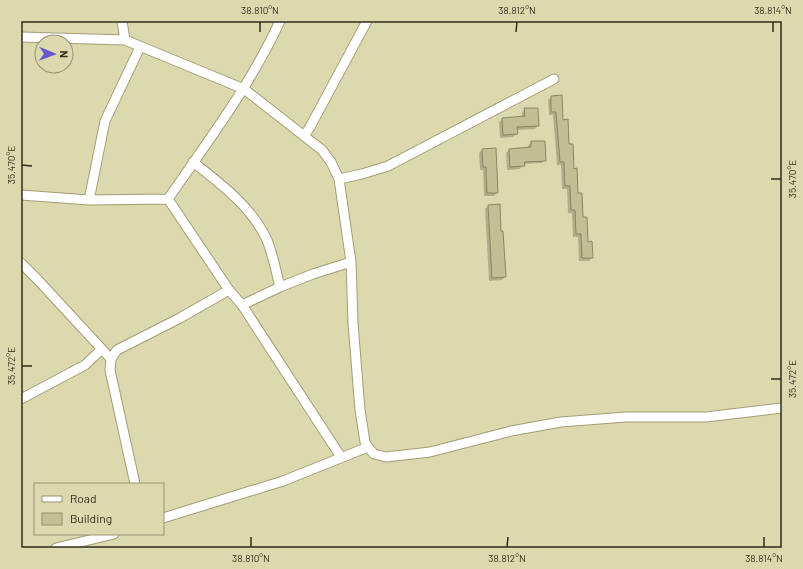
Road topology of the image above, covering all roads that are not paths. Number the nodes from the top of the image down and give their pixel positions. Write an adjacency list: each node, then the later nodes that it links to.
1 (122, 21): 5 (street)
2 (280, 21): 8 (street)
3 (367, 21): 9 (street)
4 (21, 36): 5 (street)
5 (125, 40): 6 (street)
6 (140, 47): 8 (street); 13 (street)
7 (554, 79): 11 (street)
8 (244, 89): 9 (street); 10 (street)
9 (304, 136): 11 (street)
10 (193, 162): 14 (street); 17 (street)
11 (340, 179): 15 (street)
12 (21, 196): 13 (street)
13 (89, 200): 14 (street)
14 (168, 200): 18 (street)
15 (351, 262): 17 (street); 24 (street)
16 (21, 263): 20 (street)
17 (280, 287): 19 (street)
18 (229, 290): 19 (street); 21 (street)
19 (242, 305): 25 (street)
20 (102, 349): 21 (street); 22 (street)
21 (111, 359): 26 (street)
22 (21, 399)
23 (782, 408): 24 (street)
24 (368, 447): 25 (street)
25 (341, 457): 27 (street)
26 (135, 483)
27 (164, 518)
28 (110, 535): 29 (street)
29 (56, 548)

